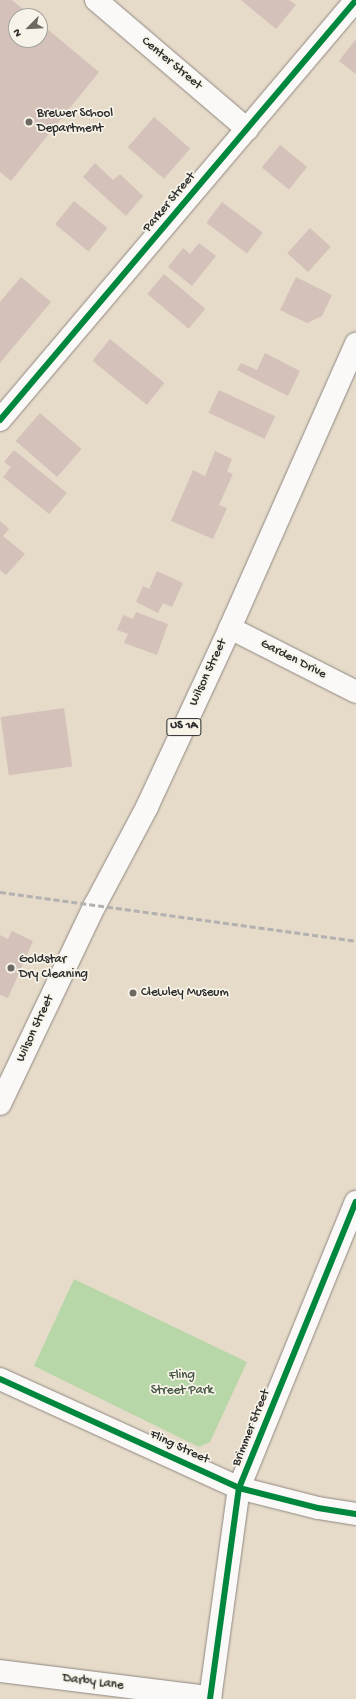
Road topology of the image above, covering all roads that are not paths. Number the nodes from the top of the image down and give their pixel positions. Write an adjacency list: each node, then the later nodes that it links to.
1 (96, 0): 3 (street, Center Street)
2 (356, 0): 3 (street, Parker Street)
3 (247, 129): 5 (street, Parker Street)
4 (355, 350): 6 (street, Wilson Street / US 1A)
5 (0, 420)
6 (230, 628): 7 (street, Garden Drive); 8 (street, Wilson Street / US 1A)
7 (356, 692)
8 (0, 1104)
9 (356, 1202): 11 (street, Brimmer Street)
10 (0, 1379): 11 (street, Fling Street)
11 (239, 1488): 12 (street, Fling Street); 14 (street, Brimmer Street)
12 (356, 1514)
13 (0, 1671): 14 (street, Darby Lane)
14 (210, 1698)

